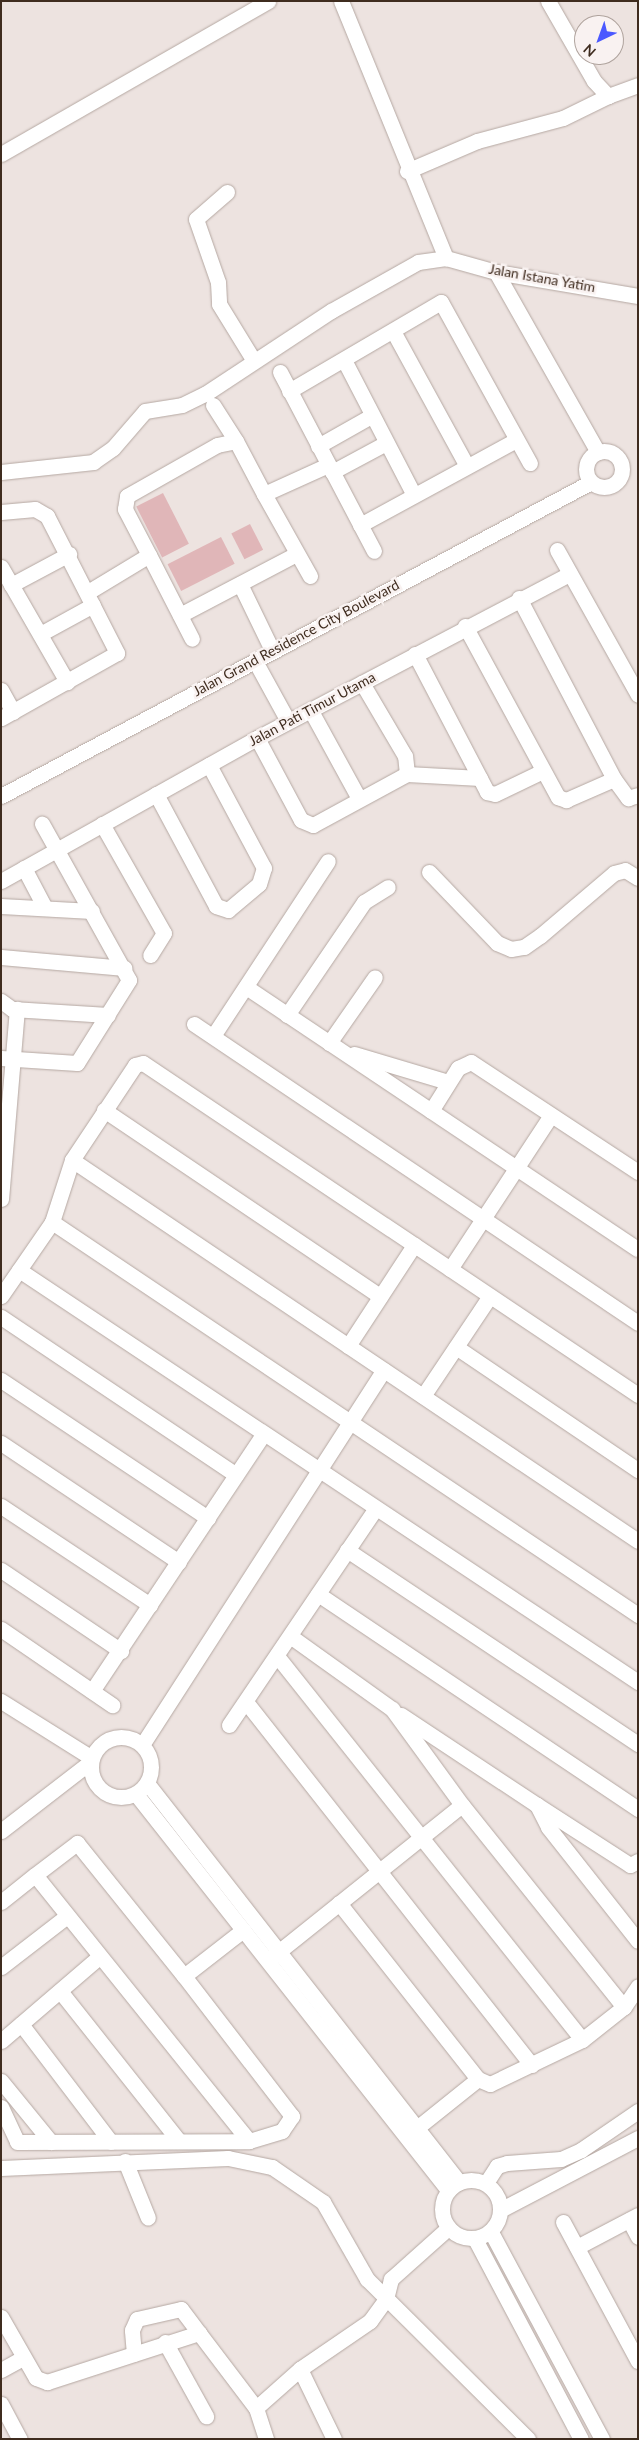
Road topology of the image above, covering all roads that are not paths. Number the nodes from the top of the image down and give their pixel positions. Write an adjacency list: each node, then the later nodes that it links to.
1 (268, 1): 6 (street)
2 (341, 1): 7 (street)
3 (548, 1): 5 (street)
4 (638, 85): 5 (street)
5 (608, 96): 7 (street)
6 (1, 154)
7 (407, 171): 9 (street)
8 (227, 192): 14 (street)
9 (446, 258): 10 (street, Jalan Istana Yatim); 14 (street)
10 (496, 272): 11 (street, Jalan Istana Yatim); 23 (street)
11 (638, 296)
12 (392, 331): 13 (street); 19 (street); 25 (street)
13 (344, 360): 16 (street); 18 (street)
14 (254, 361): 27 (street)
15 (280, 372): 16 (street)
16 (289, 391): 22 (street)
17 (213, 405): 20 (street)
18 (371, 416): 21 (street); 22 (street)
19 (516, 440): 24 (street); 25 (street)
20 (236, 441): 29 (street); 37 (street)
21 (386, 444): 26 (street); 30 (street)
22 (318, 446): 26 (street)
23 (598, 452): 28 (street); 28 (street, Jalan Grand Residence City Boulevard)
24 (530, 463)
25 (467, 466): 30 (street)
26 (330, 468): 29 (street); 32 (street)
27 (1, 472)
28 (591, 482): 49 (street, Jalan Grand Residence City Boulevard)
29 (264, 494): 36 (street)
30 (414, 495): 32 (street)
31 (1, 512): 35 (street)
32 (360, 524): 34 (street)
33 (557, 550): 39 (street)
34 (374, 551)
35 (69, 554): 42 (street); 43 (street)
36 (296, 554): 40 (street); 41 (street)
37 (149, 555): 43 (street); 45 (street)
38 (1, 567): 42 (street)
39 (570, 574): 44 (street, Jalan Pati Timur Utama); 55 (street)
40 (310, 576)
41 (240, 584): 45 (street); 49 (street)
42 (11, 585): 47 (street)
43 (90, 598): 47 (street); 52 (street)
44 (519, 598): 46 (street, Jalan Pati Timur Utama); 64 (street)
45 (180, 616): 48 (street)
46 (465, 626): 50 (street, Jalan Pati Timur Utama); 61 (street)
47 (42, 633): 52 (street)
48 (192, 639)
49 (272, 650): 51 (street, Jalan Grand Residence City Boulevard)
50 (415, 654): 53 (street, Jalan Pati Timur Utama); 63 (street)
51 (255, 661): 58 (street); 67 (street, Jalan Grand Residence City Boulevard)
52 (67, 682): 57 (street)
53 (362, 683): 56 (street, Jalan Pati Timur Utama); 62 (street)
54 (1, 690): 57 (street)
55 (638, 695)
56 (311, 711): 58 (street, Jalan Pati Timur Utama); 68 (street)
57 (7, 715)
58 (288, 721): 59 (street, Jalan Pati Timur Utama)
59 (257, 738): 60 (street, Jalan Pati Timur Utama); 68 (street)
60 (209, 765): 65 (street, Jalan Pati Timur Utama); 65 (street)
61 (543, 771): 63 (street); 64 (street)
62 (407, 774): 63 (street); 68 (street)
63 (480, 778)
64 (614, 779): 66 (street)
65 (156, 794): 70 (street, Jalan Pati Timur Utama)
66 (638, 795)
67 (1, 796)
68 (358, 797)
69 (42, 824): 71 (street)
70 (102, 824): 71 (street, Jalan Pati Timur Utama); 81 (street)
71 (56, 849): 73 (street, Jalan Pati Timur Utama); 80 (street)
72 (328, 861): 85 (street)
73 (24, 868): 76 (street, Jalan Pati Timur Utama); 79 (street)
74 (429, 872): 75 (street)
75 (638, 878)
76 (1, 881)
77 (388, 887): 88 (street)
78 (1, 906): 79 (street)
79 (45, 908): 80 (street)
80 (92, 911): 83 (street)
81 (150, 955)
82 (1, 957): 83 (street)
83 (125, 968): 89 (street)
84 (375, 977): 92 (street)
85 (246, 987): 88 (street); 91 (street)
86 (1, 1001): 87 (street)
87 (17, 1009): 89 (street); 93 (street)
88 (287, 1015): 92 (street)
89 (108, 1016): 93 (street)
90 (194, 1024): 91 (street)
91 (213, 1036): 102 (street)
92 (335, 1047): 94 (street); 96 (street)
93 (7, 1058): 101 (street)
94 (448, 1082): 96 (street); 97 (street)
95 (104, 1110): 98 (street); 104 (street); 109 (street)
96 (431, 1111): 99 (street)
97 (551, 1115): 99 (street); 100 (street)
98 (72, 1160): 103 (street); 113 (street)
99 (517, 1168): 102 (street); 105 (street)
100 (638, 1172)
101 (1, 1199)
102 (484, 1219): 106 (street); 112 (street)
103 (52, 1222): 107 (street); 119 (street)
104 (414, 1245): 106 (street); 109 (street)
105 (638, 1249)
106 (450, 1269): 110 (street)
107 (19, 1270): 108 (street); 120 (street)
108 (1, 1296)
109 (380, 1296): 113 (street)
110 (490, 1296): 114 (street); 117 (street)
111 (1, 1317): 124 (street)
112 (638, 1323)
113 (348, 1346): 115 (street)
114 (456, 1347): 118 (street); 122 (street)
115 (384, 1370): 118 (street); 119 (street)
116 (1, 1380): 127 (street)
117 (638, 1395)
118 (423, 1396): 128 (street)
119 (350, 1422): 123 (street); 134 (street)
120 (263, 1435): 123 (street); 124 (street)
121 (1, 1443): 130 (street)
122 (638, 1470)
123 (318, 1472): 126 (street); 147 (street)
124 (236, 1475): 127 (street)
125 (1, 1506): 133 (street)
126 (374, 1511): 129 (street); 139 (street)
127 (208, 1518): 130 (street)
128 (638, 1541)
129 (348, 1550): 132 (street); 146 (street)
130 (179, 1562): 133 (street)
131 (1, 1570): 137 (street)
132 (318, 1594): 136 (street); 152 (street)
133 (150, 1605): 137 (street)
134 (638, 1615)
135 (1, 1629): 140 (street)
136 (290, 1636): 138 (street); 144 (street)
137 (120, 1651): 140 (street)
138 (277, 1656): 142 (street); 154 (street)
139 (638, 1682)
140 (92, 1691): 143 (street)
141 (1, 1701): 148 (street)
142 (246, 1702): 145 (street); 156 (street)
143 (112, 1705)
144 (392, 1709): 150 (street); 151 (street)
145 (229, 1725)
146 (638, 1744)
147 (142, 1745): 148 (street); 149 (street)
148 (91, 1760): 149 (street); 153 (street)
149 (142, 1789): 161 (street); 163 (street)
150 (462, 1805): 154 (street); 169 (street)
151 (537, 1805): 155 (street); 162 (street)
152 (638, 1809)
153 (1, 1831)
154 (422, 1837): 156 (street); 171 (street)
155 (638, 1861)
156 (381, 1869): 159 (street); 173 (street)
157 (35, 1874): 158 (street); 160 (street); 166 (street)
158 (1, 1902)
159 (339, 1904): 163 (street); 174 (street)
160 (67, 1916): 164 (street); 165 (street)
161 (242, 1930): 163 (street); 166 (street)
162 (638, 1941)
163 (272, 1956): 178 (street); 187 (street)
164 (99, 1957): 168 (street); 181 (street)
165 (1, 1967)
166 (184, 1976): 181 (street)
167 (638, 1986): 169 (street)
168 (60, 1991): 170 (street); 180 (street)
169 (624, 2007): 171 (street)
170 (20, 2024): 172 (street); 183 (street)
171 (582, 2040): 173 (street)
172 (1, 2041)
173 (532, 2065): 174 (street)
174 (478, 2079): 178 (street)
175 (1, 2081): 182 (street)
176 (1, 2107): 182 (street)
177 (638, 2111): 186 (street)
178 (418, 2127): 187 (street)
179 (638, 2138): 188 (street)
180 (179, 2141): 181 (street); 183 (street)
181 (249, 2141)
182 (51, 2142): 183 (street)
183 (111, 2142)
184 (125, 2161): 185 (street); 189 (street); 197 (street)
185 (1, 2168)
186 (486, 2183): 187 (street); 188 (street)
187 (454, 2186): 192 (street)
188 (502, 2210): 193 (street)
189 (148, 2218)
190 (633, 2218): 194 (street); 196 (street)
191 (563, 2222): 196 (street)
192 (448, 2228): 195 (street); 197 (street)
193 (491, 2232): 195 (street); 214 (street)
194 (638, 2237)
195 (475, 2239): 213 (street)
196 (577, 2247): 203 (street)
197 (386, 2299): 204 (street); 212 (street)
198 (1, 2317): 202 (street)
199 (199, 2333): 200 (street); 201 (street); 207 (street)
200 (165, 2342): 201 (street); 208 (street)
201 (134, 2354): 202 (street)
202 (23, 2358): 205 (street)
203 (638, 2361)
204 (300, 2369): 207 (street); 211 (street)
205 (1, 2370)
206 (1, 2404): 209 (street)
207 (256, 2408): 210 (street)
208 (206, 2416)
209 (20, 2439)
210 (266, 2439)
211 (334, 2439)
212 (528, 2439)
213 (581, 2439)
214 (602, 2439)

